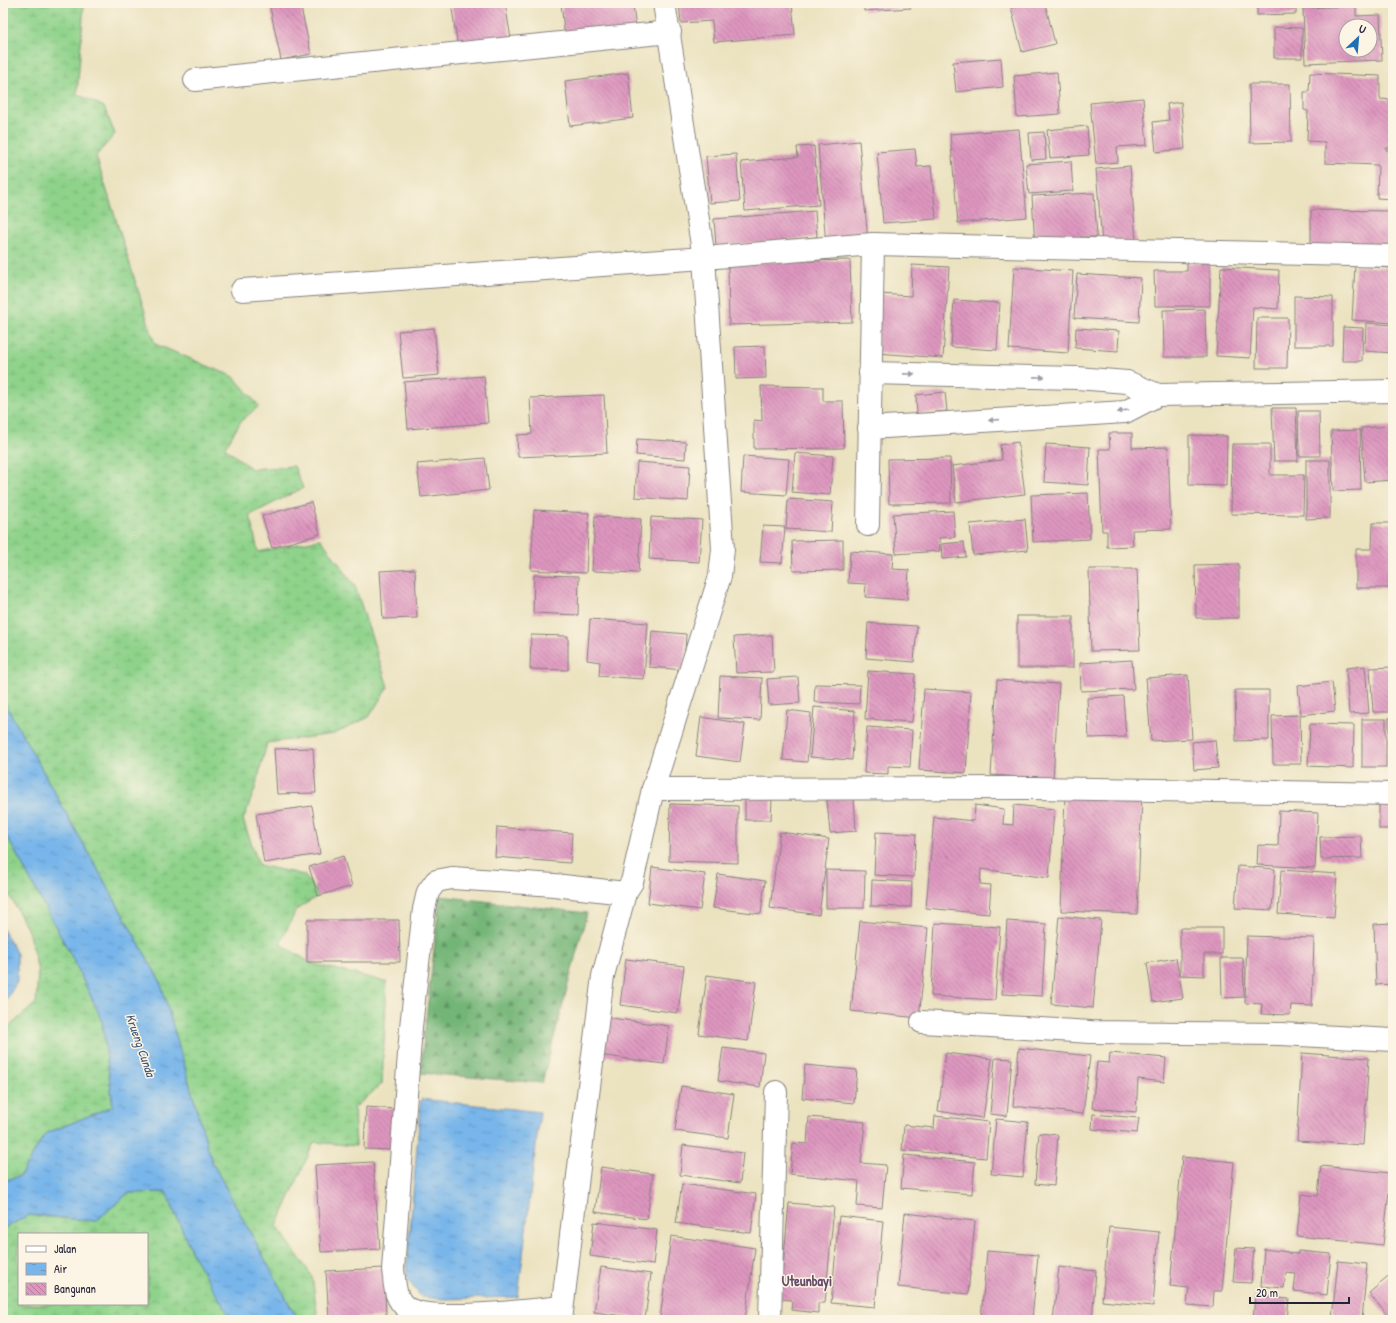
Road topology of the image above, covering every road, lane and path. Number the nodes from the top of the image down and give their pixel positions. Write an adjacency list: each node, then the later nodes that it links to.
1 (664, 3): 2 (street)
2 (670, 32): 3 (street); 6 (street)
3 (195, 80)
4 (873, 244): 5 (street); 6 (street); 8 (street)
5 (1393, 256)
6 (704, 258): 7 (street); 13 (street)
7 (242, 290)
8 (870, 373): 10 (street, one-way to 10); 11 (street)
9 (1393, 391): 10 (street)
10 (1158, 395): 11 (street, one-way to 11)
11 (870, 428): 12 (street)
12 (868, 524)
13 (652, 789): 14 (street); 15 (street)
14 (1393, 794)
15 (625, 893): 19 (street); 19 (street)
16 (922, 1022): 17 (street)
17 (1393, 1040)
18 (776, 1092): 20 (street)
19 (562, 1313)
20 (770, 1320)

